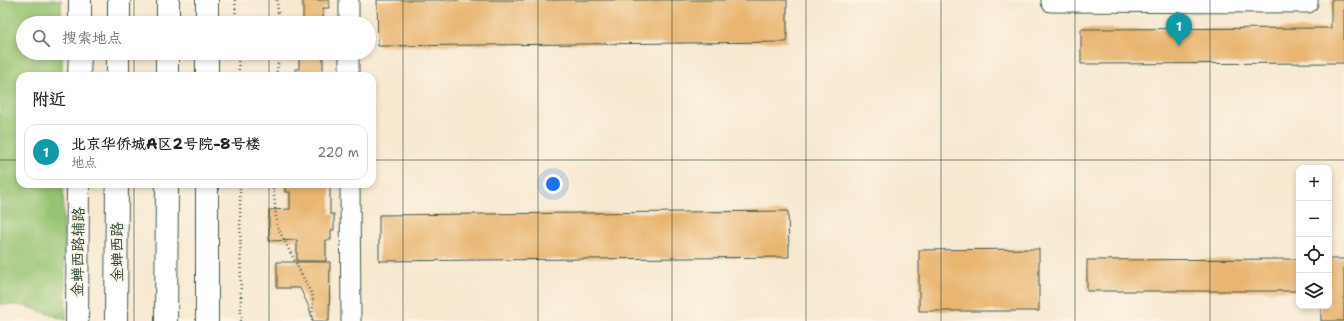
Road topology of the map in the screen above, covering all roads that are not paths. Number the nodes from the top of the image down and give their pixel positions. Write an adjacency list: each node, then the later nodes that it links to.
1 (80, 0): 8 (street)
2 (119, 0): 9 (street)
3 (168, 0): 10 (street)
4 (206, 0): 11 (street)
5 (349, 0): 12 (street)
6 (1051, 0): 7 (street)
7 (1308, 0)
8 (80, 16)
9 (118, 16)
10 (168, 16)
11 (207, 16)
12 (349, 16)
13 (80, 60): 18 (street)
14 (118, 60): 19 (street)
15 (167, 60): 20 (street)
16 (207, 60): 21 (street)
17 (349, 60): 22 (street)
18 (79, 72)
19 (118, 72)
20 (167, 72)
21 (207, 72)
22 (350, 72)
23 (78, 188): 28 (street, 金蝉西路辅路)
24 (117, 188): 29 (street, 金蝉西路)
25 (166, 188): 30 (street)
26 (207, 188): 31 (street)
27 (350, 188): 32 (street)
28 (77, 321)
29 (116, 321)
30 (166, 321)
31 (207, 321)
32 (351, 321)

